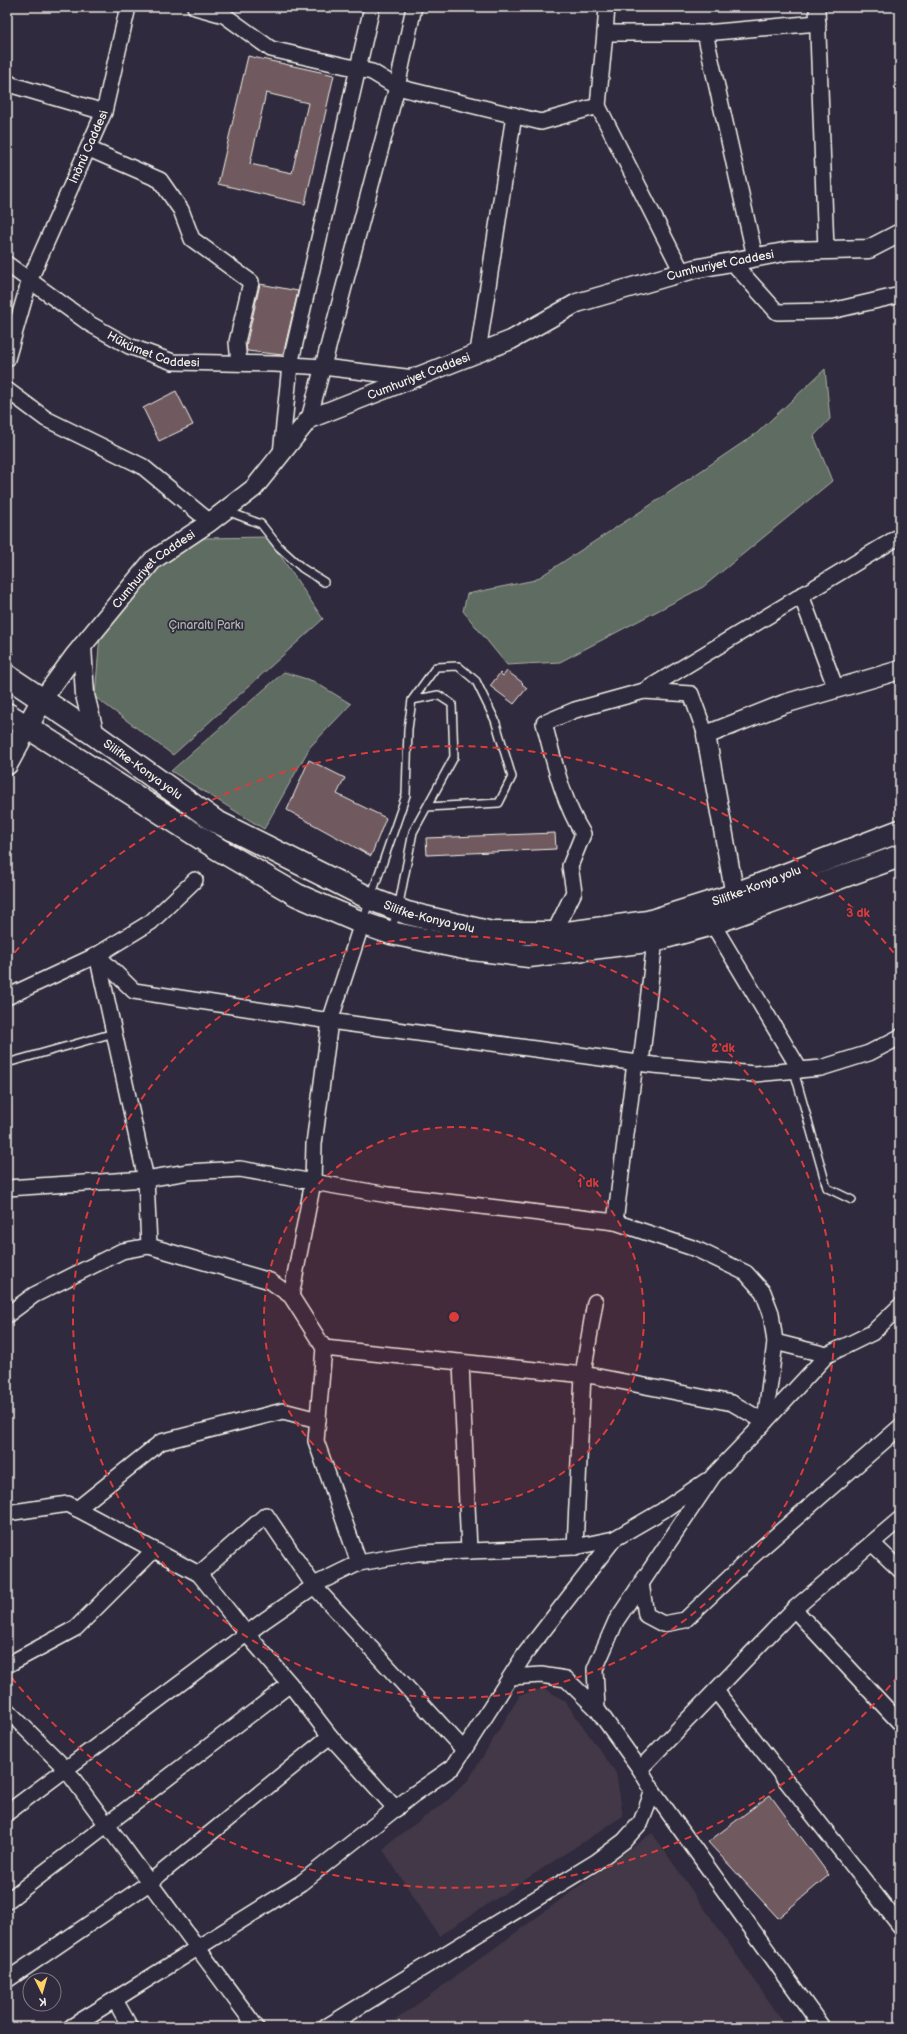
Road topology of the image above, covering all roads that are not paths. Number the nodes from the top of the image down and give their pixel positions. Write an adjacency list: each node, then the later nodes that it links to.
1 (128, 7): 15 (street, İnönü Caddesi)
2 (195, 7): 7 (street)
3 (372, 7): 11 (street)
4 (414, 7): 13 (street)
5 (607, 7): 9 (street)
6 (817, 7): 8 (street)
7 (225, 11): 11 (street)
8 (818, 23): 10 (street); 19 (street)
9 (604, 33): 10 (street); 14 (street)
10 (705, 33): 20 (street)
11 (358, 69): 13 (street); 29 (street)
12 (7, 81): 15 (street)
13 (397, 87): 16 (street); 30 (street)
14 (598, 106): 16 (street); 23 (street)
15 (104, 112): 17 (street, İnönü Caddesi)
16 (514, 115): 26 (street)
17 (89, 149): 24 (street, İnönü Caddesi); 28 (street)
18 (900, 233): 19 (street, Cumhuriyet Caddesi)
19 (826, 250): 20 (street, Cumhuriyet Caddesi)
20 (755, 258): 21 (street, Cumhuriyet Caddesi)
21 (732, 262): 23 (street, Cumhuriyet Caddesi); 25 (street)
22 (7, 264): 24 (street, Hükümet Caddesi)
23 (682, 272): 26 (street, Cumhuriyet Caddesi)
24 (30, 279): 27 (street, İnönü Caddesi); 28 (street, Hükümet Caddesi)
25 (900, 295)
26 (478, 352): 31 (street, Cumhuriyet Caddesi)
27 (7, 359)
28 (239, 363): 29 (street, Hükümet Caddesi)
29 (290, 365): 30 (street, Hükümet Caddesi); 34 (street)
30 (323, 367): 31 (street, Hükümet Caddesi); 33 (street)
31 (415, 378): 33 (street, Cumhuriyet Caddesi)
32 (7, 390): 36 (street)
33 (309, 419): 34 (street, Cumhuriyet Caddesi)
34 (281, 454): 35 (street, Cumhuriyet Caddesi)
35 (225, 510): 36 (street, Cumhuriyet Caddesi); 38 (lane)
36 (210, 522): 40 (street, Cumhuriyet Caddesi)
37 (900, 536): 39 (street)
38 (324, 582)
39 (801, 595): 43 (street); 44 (street)
40 (82, 646): 45 (street, Cumhuriyet Caddesi); 49 (street)
41 (900, 670): 43 (street)
42 (7, 676): 45 (highway, Silifke-Konya yolu)
43 (836, 689): 50 (street)
44 (644, 691): 50 (street); 62 (street)
45 (42, 700): 48 (main road); 49 (highway, Silifke-Konya yolu)
46 (412, 700): 52 (lane); 52 (lane); 56 (lane)
47 (7, 714): 48 (highway, Silifke-Konya yolu)
48 (28, 727): 51 (main road); 59 (highway, Silifke-Konya yolu)
49 (95, 735): 56 (highway, Silifke-Konya yolu)
50 (706, 735): 57 (street)
51 (7, 764)
52 (427, 807): 58 (lane)
53 (900, 831): 57 (highway, Silifke-Konya yolu)
54 (900, 856): 57 (highway, Silifke-Konya yolu)
55 (195, 880): 64 (street)
56 (370, 899): 58 (highway, Silifke-Konya yolu); 59 (lane)
57 (737, 904): 60 (highway, Silifke-Konya yolu); 62 (highway, Silifke-Konya yolu)
58 (398, 909): 61 (lane); 62 (highway, Silifke-Konya yolu)
59 (362, 923): 61 (highway, Silifke-Konya yolu); 66 (street)
60 (712, 923): 63 (highway, Silifke-Konya yolu); 71 (street)
61 (391, 933): 63 (highway, Silifke-Konya yolu)
62 (554, 933)
63 (655, 940): 70 (street)
64 (97, 955): 65 (street); 66 (street); 67 (street)
65 (7, 997)
66 (330, 1021): 70 (street); 73 (street)
67 (114, 1033): 69 (lane); 72 (street)
68 (900, 1037): 71 (street)
69 (7, 1063)
70 (638, 1063): 71 (street); 76 (street)
71 (797, 1070): 75 (lane)
72 (146, 1179): 73 (street); 74 (street); 77 (street)
73 (313, 1182): 76 (street); 78 (street)
74 (7, 1188)
75 (852, 1200)
76 (615, 1222): 82 (street)
77 (149, 1246): 78 (street); 81 (street)
78 (291, 1296): 83 (street)
79 (595, 1302): 86 (street)
80 (900, 1306): 84 (street)
81 (7, 1315)
82 (775, 1342): 84 (street); 88 (street)
83 (324, 1348): 85 (street); 87 (street)
84 (827, 1355): 88 (street)
85 (461, 1362): 86 (street); 98 (street)
86 (583, 1374): 88 (street); 96 (street)
87 (318, 1420): 91 (street); 99 (street)
88 (765, 1422): 90 (street)
89 (900, 1427): 102 (street)
90 (714, 1476): 94 (street); 102 (street)
91 (77, 1509): 92 (street); 97 (street)
92 (7, 1514)
93 (900, 1519): 95 (street)
94 (614, 1538): 96 (street); 107 (street)
95 (872, 1543): 100 (street); 104 (street)
96 (575, 1547): 98 (street)
97 (154, 1550): 101 (street); 106 (street)
98 (469, 1551): 99 (street)
99 (359, 1563): 103 (street)
100 (900, 1570)
101 (199, 1574): 103 (street); 105 (street)
102 (641, 1583): 110 (street)
103 (314, 1586): 105 (street); 114 (street)
104 (794, 1609): 109 (street); 112 (street)
105 (246, 1633): 108 (street); 115 (street)
106 (7, 1665)
107 (511, 1677): 110 (street); 114 (street)
108 (290, 1684): 113 (street); 120 (street)
109 (716, 1691): 116 (street); 123 (street)
110 (597, 1709): 116 (street)
111 (7, 1710): 115 (street)
112 (900, 1723)
113 (330, 1736): 118 (street); 121 (street)
114 (464, 1750): 118 (street)
115 (65, 1768): 119 (street); 120 (street)
116 (640, 1769): 117 (street)
117 (653, 1791): 130 (street); 131 (street)
118 (396, 1809): 124 (street)
119 (7, 1813)
120 (107, 1825): 121 (street); 122 (street)
121 (149, 1882): 124 (street); 125 (street)
122 (7, 1901)
123 (900, 1926)
124 (198, 1948): 126 (street); 129 (street)
125 (7, 1980)
126 (115, 2000): 127 (street); 128 (street)
127 (71, 2027)
128 (130, 2027)
129 (256, 2027)
130 (326, 2027)
131 (822, 2027)

